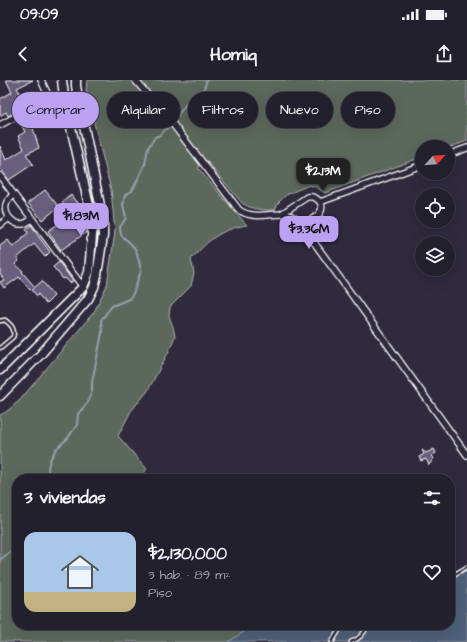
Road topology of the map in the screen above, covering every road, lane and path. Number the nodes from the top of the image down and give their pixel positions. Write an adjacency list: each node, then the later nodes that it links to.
1 (41, 80): 5 (street)
2 (62, 80): 17 (main road)
3 (76, 80): 21 (main road)
4 (135, 80): 12 (street)
5 (0, 125)
6 (467, 148): 7 (street)
7 (455, 152)
8 (415, 167): 11 (street)
9 (0, 176): 10 (street)
10 (13, 194): 13 (street); 14 (street)
11 (320, 202): 12 (street); 16 (street)
12 (280, 214): 16 (street)
13 (9, 218): 14 (street); 15 (street)
14 (32, 220): 17 (street)
15 (0, 225)
16 (302, 226): 22 (street)
17 (83, 287): 20 (main road)
18 (0, 321): 19 (lane)
19 (0, 348)
20 (0, 370)
21 (0, 396)
22 (467, 455)
23 (467, 567): 24 (lane)
24 (455, 574)
25 (339, 630): 27 (lane)
26 (365, 630): 28 (lane)
27 (332, 642)
28 (351, 642)

